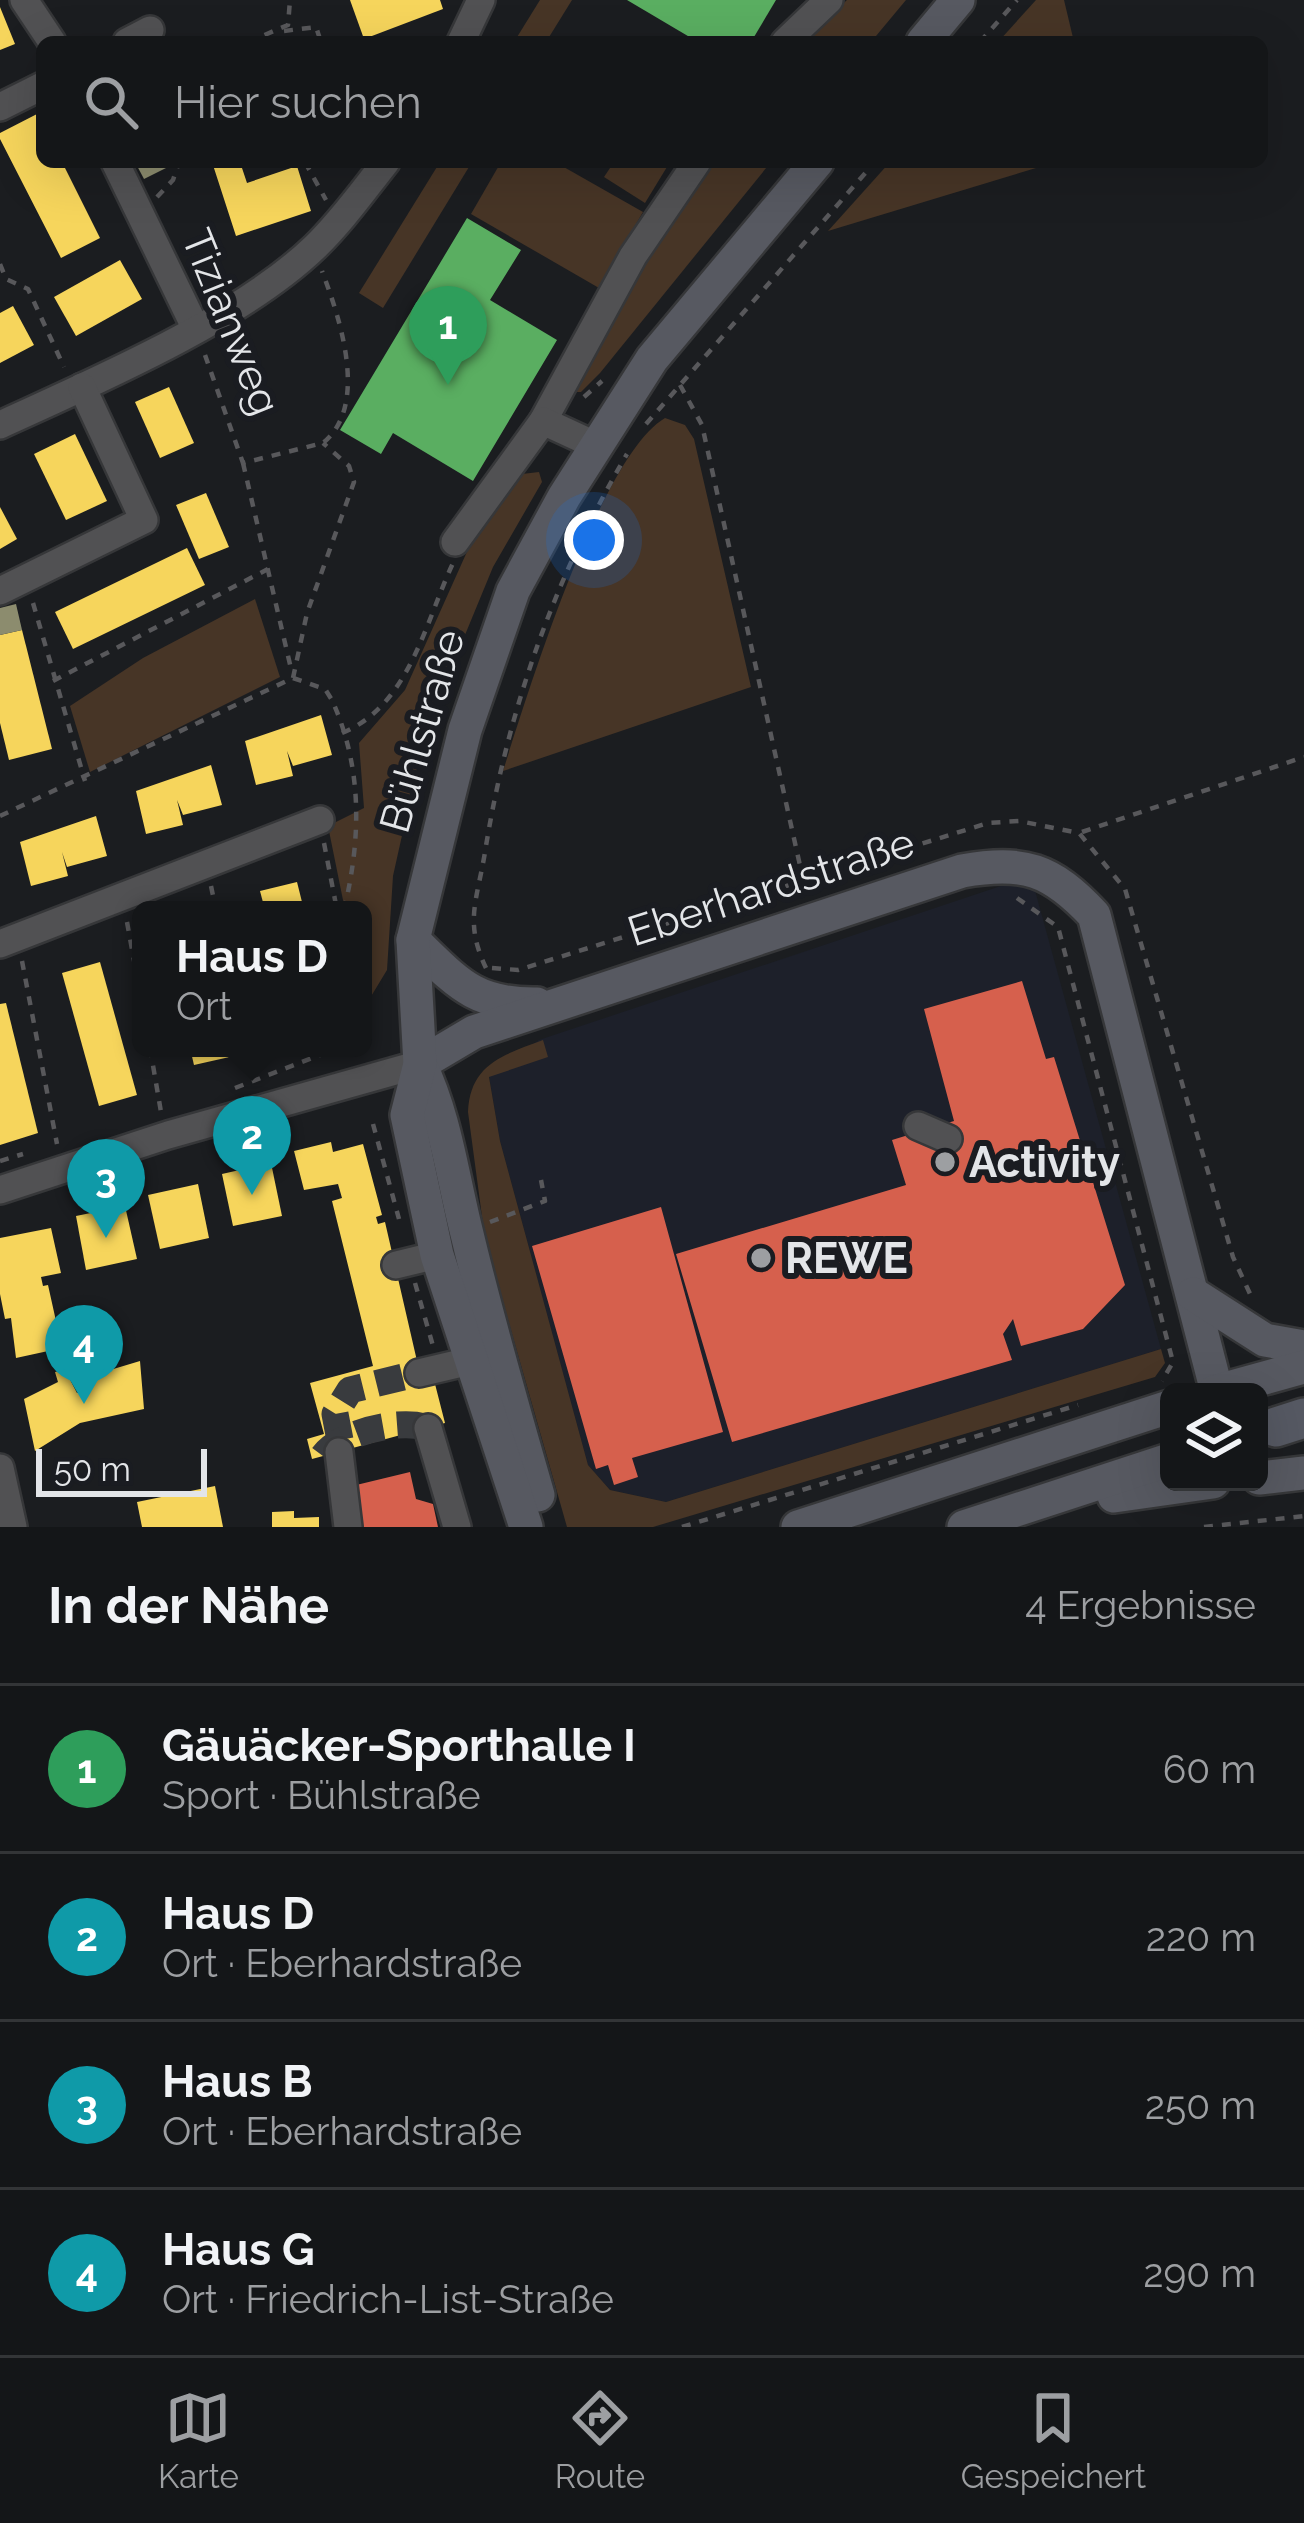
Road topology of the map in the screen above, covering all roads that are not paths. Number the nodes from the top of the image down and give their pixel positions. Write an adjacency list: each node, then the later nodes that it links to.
1 (24, 0): 5 (street)
2 (481, 0): 6 (street)
3 (829, 0): 7 (street)
4 (958, 0): 8 (main road)
5 (48, 36)
6 (464, 36)
7 (791, 36)
8 (928, 36)
9 (36, 89): 10 (street)
10 (0, 107)
11 (118, 168): 15 (street, Tizianweg)
12 (381, 168): 15 (street)
13 (693, 168): 17 (street)
14 (812, 168): 19 (main road, Bühlstraße)
15 (195, 327): 16 (street)
16 (79, 389): 18 (street); 21 (street)
17 (543, 421): 19 (street); 20 (street)
18 (0, 425)
19 (614, 448): 24 (main road, Bühlstraße)
20 (455, 542)
21 (0, 591)
22 (320, 820): 23 (street)
23 (9, 940)
24 (413, 940): 25 (main road); 26 (main road, Bühlstraße)
25 (557, 1004): 26 (main road, Eberhardstraße); 32 (main road, Eberhardstraße)
26 (420, 1064): 29 (street, Eberhardstraße); 30 (main road, Bühlstraße); 50 (main road, Bühlstraße)
27 (918, 1126): 28 (street)
28 (948, 1139)
29 (0, 1190)
30 (437, 1255): 31 (street); 34 (main road, Bühlstraße)
31 (396, 1265)
32 (1192, 1294): 33 (main road); 37 (main road, Eberhardstraße)
33 (1304, 1347)
34 (470, 1361): 36 (street); 49 (main road, Bühlstraße)
35 (1304, 1366): 38 (main road)
36 (419, 1373)
37 (1214, 1383)
38 (1246, 1383)
39 (1160, 1396): 51 (main road)
40 (428, 1428): 48 (street)
41 (1160, 1463): 44 (main road)
42 (0, 1468): 45 (street)
43 (1160, 1490): 44 (main road)
44 (1017, 1510): 52 (main road)
45 (13, 1527)
46 (337, 1527): 47 (street)
47 (348, 1527)
48 (457, 1527)
49 (526, 1527)
50 (548, 1527)
51 (798, 1527)
52 (964, 1527)

